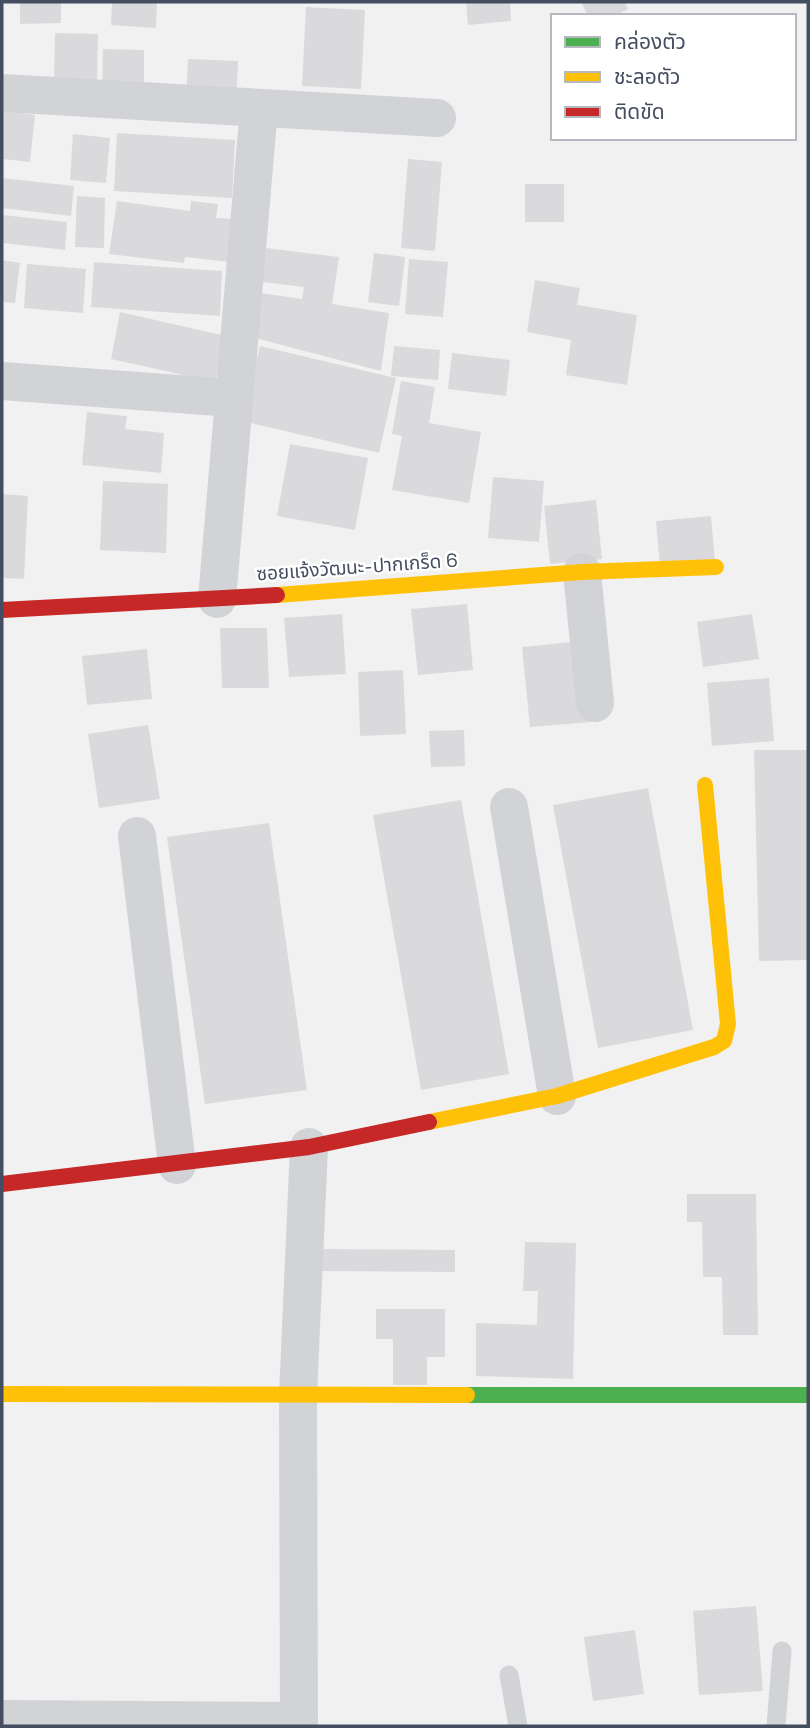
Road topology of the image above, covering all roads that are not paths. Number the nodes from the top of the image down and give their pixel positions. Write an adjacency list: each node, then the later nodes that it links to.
1 (2, 93): 2 (street)
2 (259, 108): 3 (street); 5 (street)
3 (437, 118)
4 (2, 381): 5 (street)
5 (233, 398): 8 (street)
6 (716, 567): 7 (street, ซอยแจ้งวัฒนะ-ปากเกร็ด 6)
7 (582, 572): 8 (street, ซอยแจ้งวัฒนะ-ปากเกร็ด 6); 10 (street)
8 (217, 599): 9 (street, ซอยแจ้งวัฒนะ-ปากเกร็ด 6)
9 (2, 610)
10 (595, 703)
11 (705, 785): 14 (street)
12 (509, 807): 14 (street)
13 (136, 836): 16 (street)
14 (557, 1096): 15 (street)
15 (309, 1147): 16 (street); 19 (street)
16 (177, 1165): 17 (street)
17 (2, 1184)
18 (2, 1394): 19 (street)
19 (298, 1395): 20 (street); 25 (street)
20 (808, 1395)
21 (782, 1651): 27 (lane)
22 (509, 1675): 26 (lane)
23 (2, 1719): 24 (street)
24 (64, 1723): 25 (street)
25 (299, 1724)
26 (518, 1726)
27 (776, 1726)

